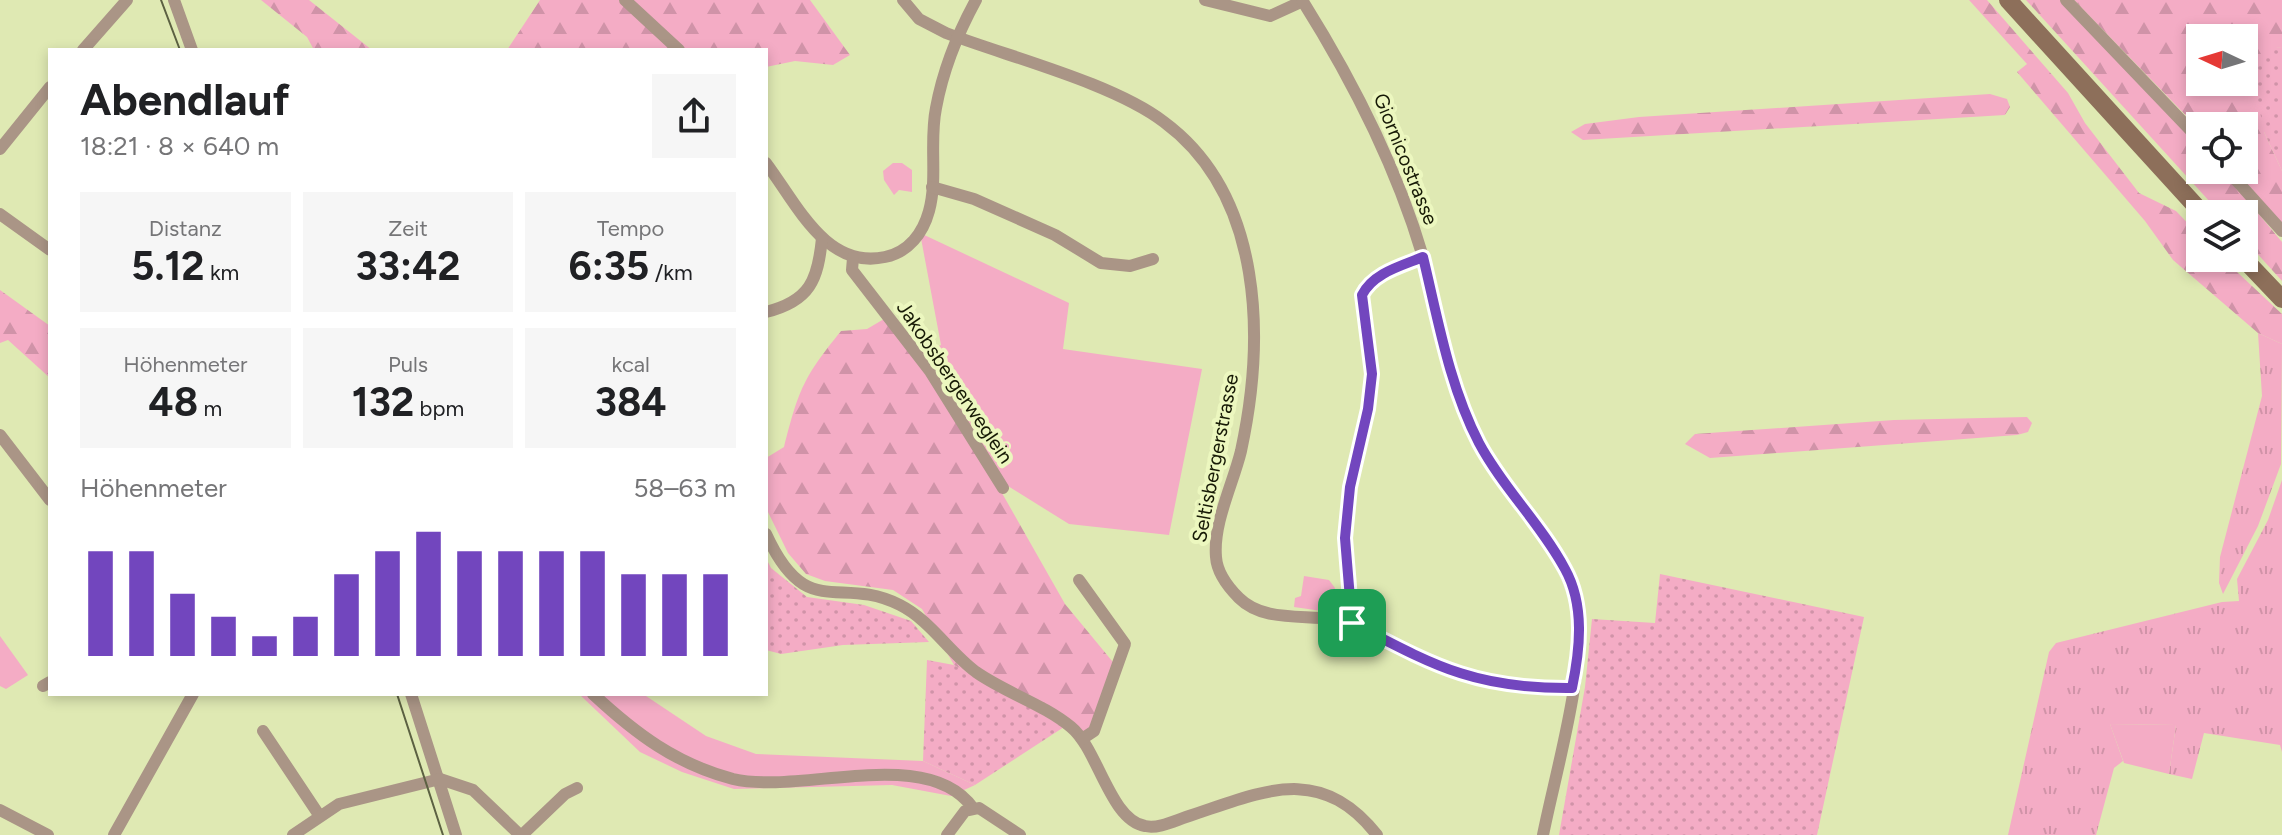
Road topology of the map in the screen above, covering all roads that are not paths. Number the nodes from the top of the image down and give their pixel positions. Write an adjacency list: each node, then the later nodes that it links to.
1 (127, 0): 12 (street)
2 (174, 0): 13 (street)
3 (625, 0): 14 (street)
4 (903, 0): 11 (street, Seltisbergerstrasse)
5 (976, 0): 11 (street)
6 (1205, 0): 10 (street)
7 (2066, 0): 16 (street)
8 (1303, 1): 10 (street); 26 (street, Giornicostrasse)
9 (2009, 1): 21 (main road)
10 (1226, 4)
11 (958, 37): 20 (street); 37 (street, Seltisbergerstrasse)
12 (85, 48)
13 (191, 48)
14 (677, 48)
15 (48, 89): 17 (street)
16 (2186, 125)
17 (0, 149)
18 (768, 166): 24 (street)
19 (2240, 184): 23 (street)
20 (932, 187): 27 (street); 28 (street)
21 (2190, 200)
22 (0, 214): 25 (street)
23 (2282, 231)
24 (822, 238): 27 (street); 31 (street)
25 (48, 249)
26 (1423, 257): 37 (street); 38 (street, Giornicostrasse)
27 (853, 258): 33 (street, Jakobsbergerweglein)
28 (1153, 259)
29 (2256, 272): 30 (main road)
30 (2282, 299)
31 (768, 311)
32 (0, 435): 34 (street)
33 (1003, 488)
34 (48, 497)
35 (768, 538): 43 (street)
36 (1079, 580): 43 (street)
37 (1352, 623): 38 (street, Seltisbergerstrasse)
38 (1572, 688): 57 (street, Giornicostrasse)
39 (192, 696): 50 (street)
40 (412, 696): 44 (street)
41 (595, 696): 46 (street)
42 (263, 731): 48 (street)
43 (1082, 739): 56 (street)
44 (440, 779): 48 (street); 52 (street); 53 (street)
45 (577, 788): 53 (street)
46 (973, 808): 54 (street); 55 (street)
47 (0, 810): 49 (street)
48 (319, 815): 51 (street)
49 (48, 835)
50 (114, 835)
51 (293, 835)
52 (456, 835)
53 (521, 835)
54 (947, 835)
55 (1020, 835)
56 (1377, 835)
57 (1543, 835)

